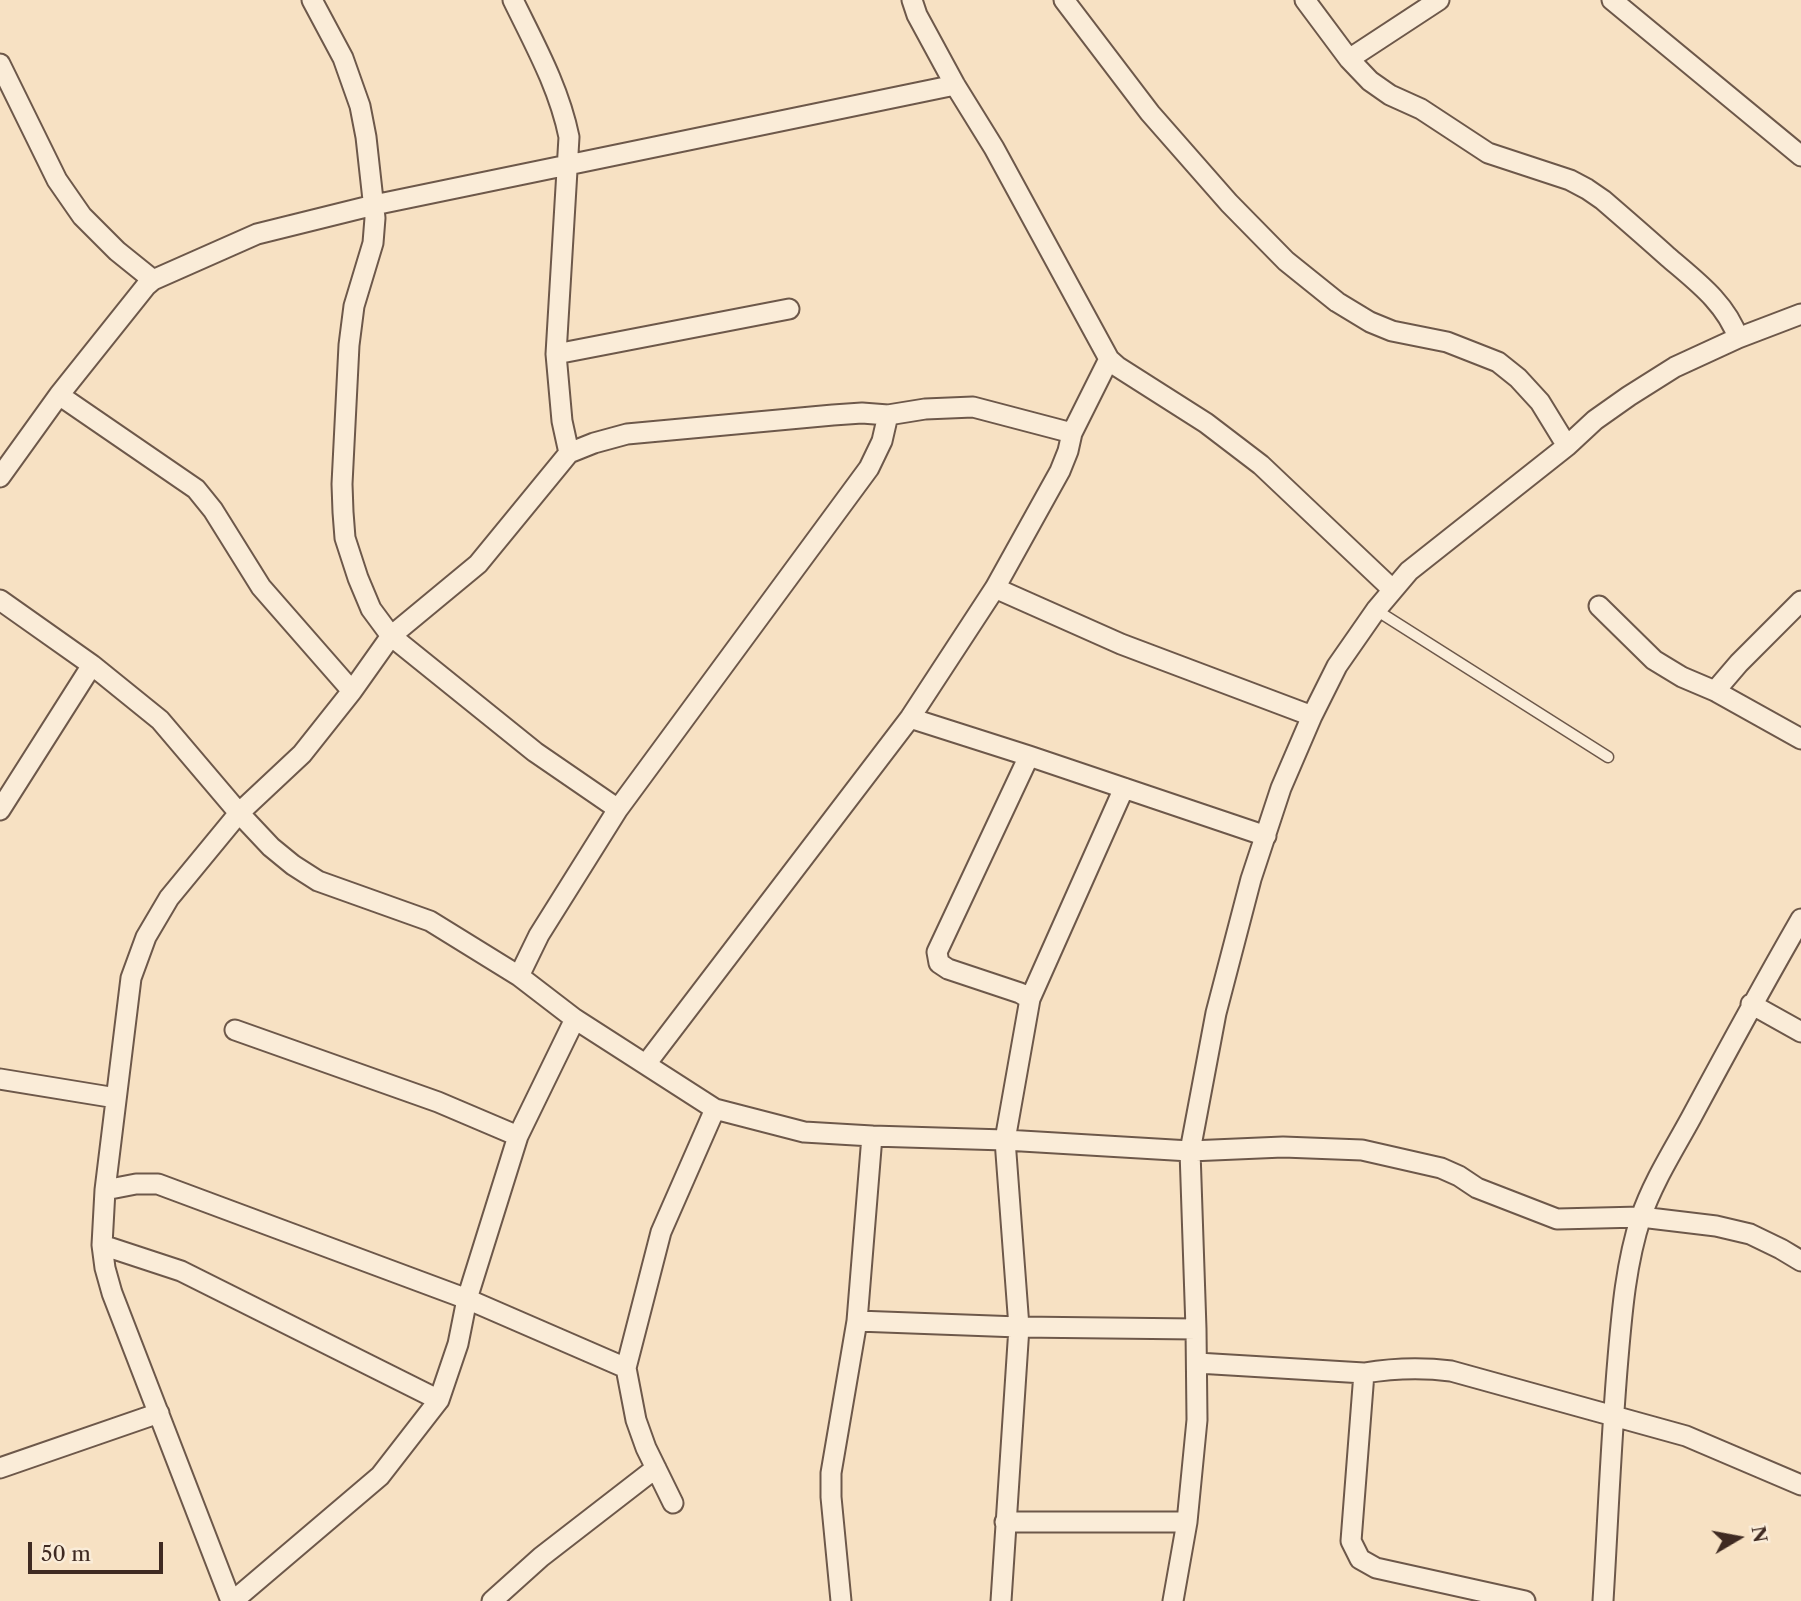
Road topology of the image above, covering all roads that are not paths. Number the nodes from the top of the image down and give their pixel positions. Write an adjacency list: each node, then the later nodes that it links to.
1 (335, 0): 8 (street)
2 (513, 0): 13 (street)
3 (912, 0): 11 (street)
4 (1064, 0): 24 (street)
5 (1305, 0): 9 (street)
6 (1439, 0): 9 (street)
7 (1612, 0): 12 (street)
8 (315, 5): 14 (street)
9 (1349, 59): 18 (street)
10 (0, 64): 15 (street)
11 (955, 85): 13 (street); 20 (street)
12 (1801, 156)
13 (568, 166): 14 (street); 19 (street)
14 (374, 205): 15 (street); 33 (street)
15 (153, 280): 21 (street)
16 (789, 309): 19 (street)
17 (1801, 314): 18 (street)
18 (1738, 338): 24 (street)
19 (556, 354): 25 (street)
20 (1109, 359): 23 (street); 28 (street)
21 (59, 395): 26 (street); 35 (street)
22 (888, 415): 23 (street); 25 (street); 43 (street)
23 (1072, 433): 27 (street)
24 (1567, 446): 28 (street)
25 (569, 453): 33 (street)
26 (0, 477)
27 (995, 588): 37 (street); 38 (street)
28 (1392, 589): 32 (street)
29 (0, 600): 34 (street)
30 (1801, 601): 36 (street)
31 (1599, 606): 36 (street)
32 (1376, 610): 37 (street); 41 (lane)
33 (391, 636): 35 (street); 43 (street)
34 (92, 665): 44 (street); 45 (street)
35 (352, 691): 45 (street)
36 (1715, 691): 39 (street)
37 (1312, 716): 46 (street)
38 (910, 718): 40 (street); 54 (street)
39 (1801, 738)
40 (1028, 756): 42 (street); 49 (street)
41 (1608, 757)
42 (1124, 788): 46 (street); 49 (street)
43 (618, 809): 48 (street)
44 (0, 810)
45 (239, 813): 48 (street); 56 (street)
46 (1266, 836): 61 (street)
47 (1801, 919): 50 (street)
48 (519, 976): 51 (street)
49 (1030, 999): 60 (street)
50 (1751, 1004): 53 (street); 63 (street)
51 (575, 1019): 54 (street); 58 (street)
52 (235, 1030): 58 (street)
53 (1801, 1032)
54 (646, 1064): 57 (street)
55 (0, 1079): 56 (street)
56 (116, 1098): 62 (street)
57 (715, 1109): 59 (street); 71 (street)
58 (518, 1136): 66 (street)
59 (872, 1136): 60 (street); 67 (street)
60 (1005, 1140): 61 (street); 68 (street)
61 (1190, 1151): 63 (street); 69 (street)
62 (105, 1190): 64 (street); 66 (street)
63 (1641, 1217): 65 (street); 75 (street)
64 (102, 1245): 73 (street); 74 (street)
65 (1801, 1261)
66 (467, 1299): 71 (street); 73 (street)
67 (857, 1321): 68 (street); 84 (street)
68 (1019, 1327): 69 (street); 80 (street)
69 (1196, 1329): 70 (street)
70 (1197, 1363): 72 (street); 81 (street)
71 (626, 1368): 77 (street)
72 (1364, 1373): 75 (street); 87 (street)
73 (439, 1400): 82 (street)
74 (159, 1413): 76 (street); 82 (street)
75 (1613, 1416): 78 (street); 88 (street)
76 (0, 1468)
77 (656, 1468): 79 (street); 83 (street)
78 (1801, 1485)
79 (673, 1503)
80 (1005, 1521): 81 (street); 85 (street)
81 (1187, 1522): 86 (street)
82 (232, 1601)
83 (492, 1601)
84 (841, 1601)
85 (1001, 1601)
86 (1173, 1601)
87 (1525, 1601)
88 (1604, 1601)

